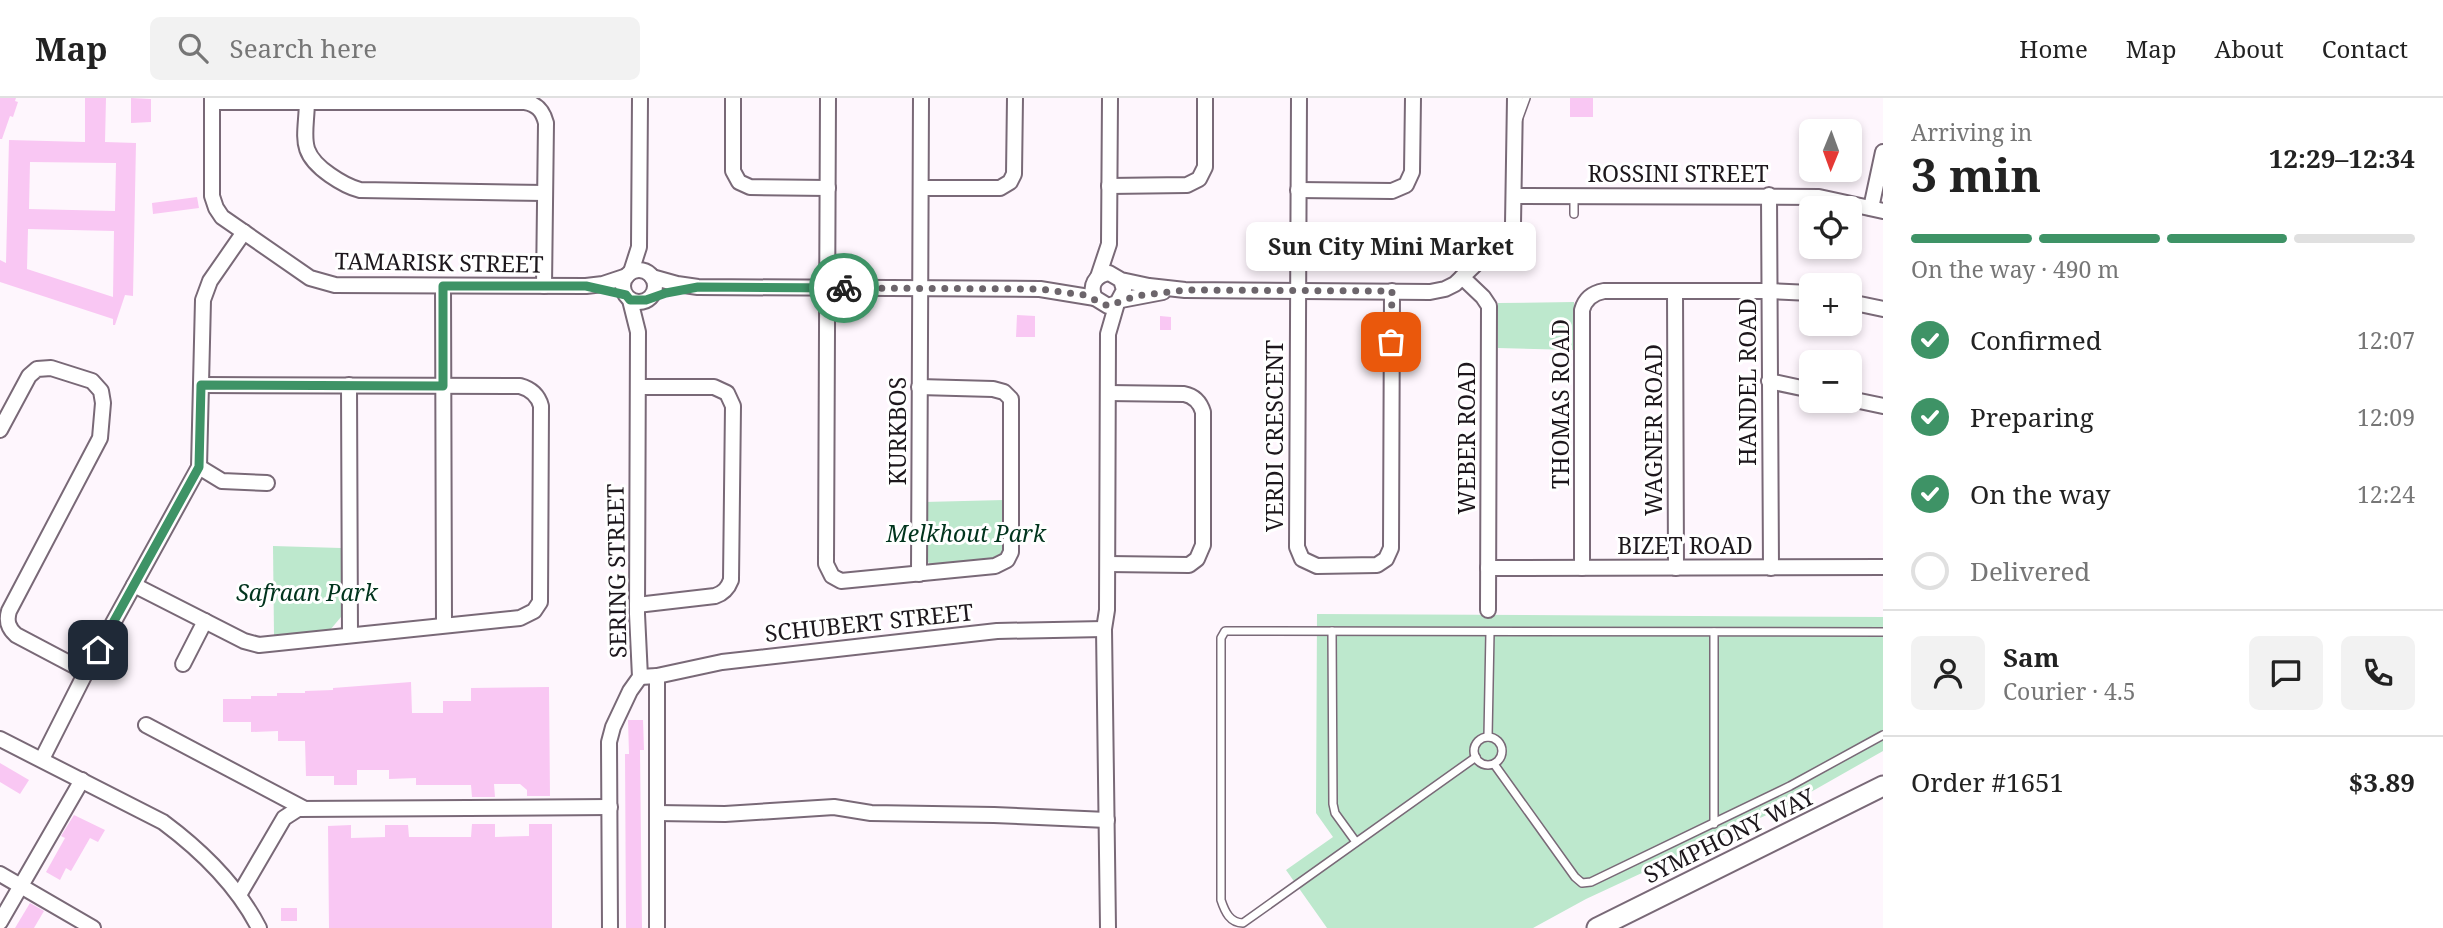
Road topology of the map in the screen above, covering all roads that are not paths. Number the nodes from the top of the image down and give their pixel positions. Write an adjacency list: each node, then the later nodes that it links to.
1 (640, 98): 29 (street)
2 (733, 98): 18 (street)
3 (828, 98): 18 (street)
4 (921, 98): 19 (street, KURKBOS)
5 (1014, 98): 19 (street)
6 (1110, 98): 17 (street)
7 (1205, 98): 17 (street)
8 (1298, 98): 20 (street, VERDI CRESCENT)
9 (1413, 98): 20 (street)
10 (1516, 98): 15 (street)
11 (1526, 98): 15 (lane)
12 (212, 100): 14 (street); 27 (street, TAMARISK STREET)
13 (531, 100): 14 (street); 21 (street)
14 (307, 102): 21 (street)
15 (1515, 127): 24 (street)
16 (1883, 152): 25 (street)
17 (1109, 186): 28 (street)
18 (828, 188): 39 (street)
19 (920, 188): 40 (street, KURKBOS)
20 (1298, 190): 43 (street, VERDI CRESCENT)
21 (545, 193): 36 (street)
22 (1769, 195): 23 (street, ROSSINI STREET); 25 (street, ROSSINI STREET); 46 (street, HANDEL ROAD)
23 (1574, 196): 24 (street, ROSSINI STREET); 26 (lane)
24 (1514, 197): 32 (street)
25 (1877, 209)
26 (1574, 214)
27 (244, 232): 35 (street, TAMARISK STREET); 57 (street)
28 (1109, 244): 33 (street); 34 (street)
29 (639, 247): 30 (street); 31 (street)
30 (629, 274): 31 (street); 37 (street, TAMARISK STREET); 48 (street)
31 (651, 275): 38 (street); 49 (street)
32 (1462, 277): 44 (street); 71 (street, WEBER ROAD)
33 (1097, 278): 34 (street); 41 (street); 50 (street)
34 (1120, 278): 42 (street); 51 (street)
35 (443, 286): 36 (street, TAMARISK STREET); 59 (street)
36 (544, 286): 37 (street, TAMARISK STREET)
37 (586, 286): 48 (street, TAMARISK STREET)
38 (698, 287): 39 (street); 49 (street)
39 (828, 288): 40 (street); 75 (street)
40 (920, 289): 41 (street); 61 (street, KURKBOS)
41 (1040, 289): 50 (street)
42 (1185, 290): 43 (street); 51 (street)
43 (1297, 290): 44 (street); 44 (street, VERDI CRESCENT)
44 (1392, 291)
45 (1675, 291): 46 (street, THOMAS ROAD); 72 (street, THOMAS ROAD); 73 (street, WAGNER ROAD)
46 (1769, 291): 47 (street); 56 (street, HANDEL ROAD)
47 (1799, 292)
48 (628, 298): 49 (street); 54 (street, SERING STREET)
49 (650, 299): 54 (street, SERING STREET)
50 (1096, 300): 51 (street); 55 (street)
51 (1119, 301): 55 (street)
52 (1862, 305): 53 (street)
53 (1883, 309)
54 (638, 332): 60 (street, SERING STREET)
55 (1108, 334): 63 (street)
56 (1769, 381): 62 (street); 74 (street, HANDEL ROAD)
57 (201, 385): 58 (street); 67 (street)
58 (349, 385): 59 (street); 86 (street)
59 (443, 386): 80 (street); 80 (street)
60 (638, 387): 77 (street, SERING STREET); 77 (street)
61 (919, 387): 75 (street, KURKBOS); 75 (street)
62 (1799, 387)
63 (1108, 393): 69 (street); 69 (street)
64 (1862, 401): 65 (street)
65 (1883, 406)
66 (0, 430): 88 (street)
67 (199, 467): 68 (street); 76 (street)
68 (267, 483)
69 (1108, 564): 81 (street)
70 (1883, 567): 74 (street, BIZET ROAD)
71 (1488, 568): 72 (street, BIZET ROAD); 78 (street, WEBER ROAD)
72 (1582, 568): 73 (street, BIZET ROAD)
73 (1676, 568): 74 (street, BIZET ROAD)
74 (1770, 568)
75 (919, 574)
76 (134, 585): 79 (street); 88 (street)
77 (637, 605): 90 (street, SERING STREET)
78 (1488, 610)
79 (205, 621): 86 (street); 87 (street)
80 (444, 625): 86 (street)
81 (1104, 629): 89 (street, SCHUBERT STREET); 103 (street)
82 (1332, 631): 83 (lane); 105 (lane); 105 (lane)
83 (1490, 632): 84 (lane); 93 (lane)
84 (1714, 632): 85 (lane); 104 (lane)
85 (1883, 632)
86 (350, 635)
87 (183, 664)
88 (86, 672): 96 (street)
89 (657, 676): 90 (street, SCHUBERT STREET); 102 (street)
90 (640, 677): 100 (street, SERING STREET)
91 (146, 725): 101 (street)
92 (1883, 735): 104 (lane)
93 (1488, 737): 95 (lane); 97 (lane)
94 (0, 739): 96 (street)
95 (1476, 757): 97 (lane); 105 (lane)
96 (42, 760): 98 (street)
97 (1494, 764): 104 (lane)
98 (82, 780): 107 (street); 108 (street)
99 (1883, 786): 115 (main road, SYMPHONY WAY)
100 (610, 807): 101 (street); 112 (street, SERING STREET)
101 (303, 808): 108 (street)
102 (657, 813): 103 (street); 113 (street)
103 (1107, 820): 114 (street)
104 (1714, 824)
105 (1356, 842)
106 (0, 874): 107 (street)
107 (21, 886): 109 (street); 110 (street)
108 (239, 895): 111 (street)
109 (0, 922)
110 (93, 928)
111 (259, 928)
112 (610, 928)
113 (657, 928)
114 (1108, 928)
115 (1597, 928)

